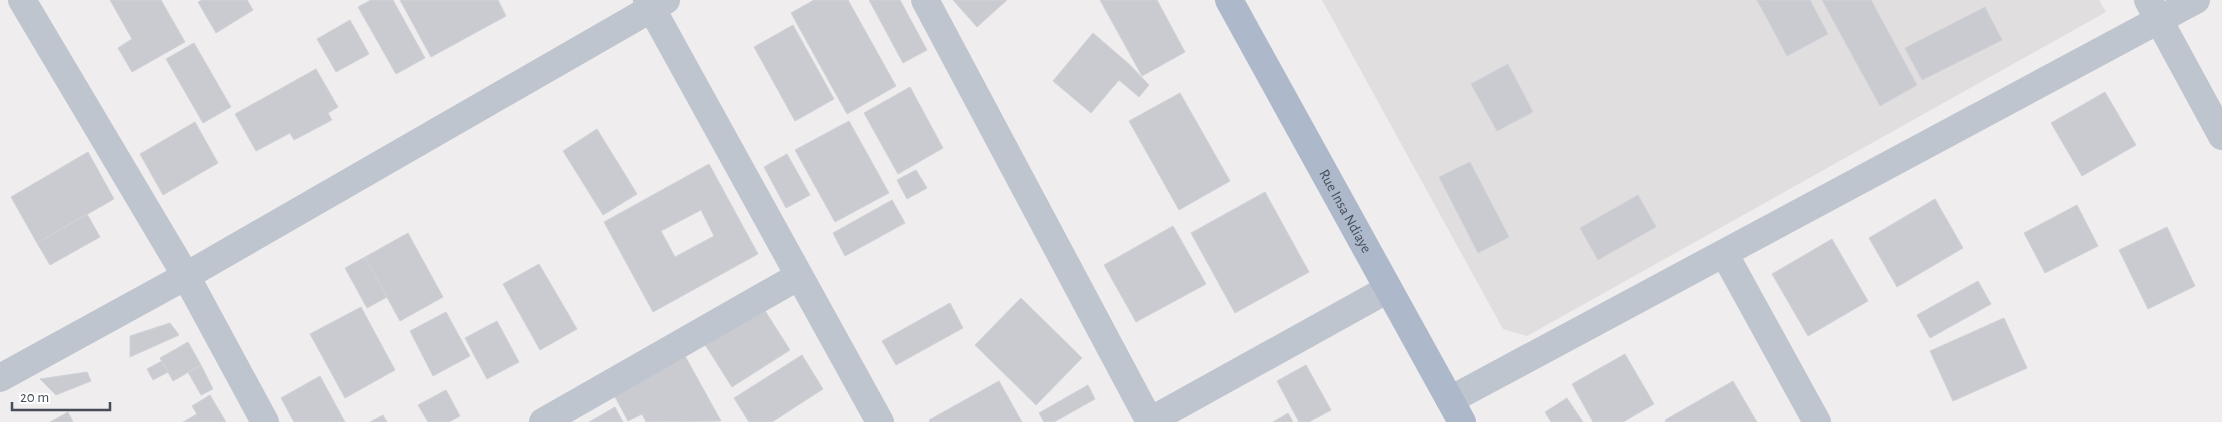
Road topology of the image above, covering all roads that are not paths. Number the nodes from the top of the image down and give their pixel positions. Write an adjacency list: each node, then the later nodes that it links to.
1 (22, 0): 9 (street)
2 (925, 0): 17 (street)
3 (1229, 0): 11 (main road, Rue Insa Ndiaye)
4 (2196, 0): 6 (street)
5 (655, 3): 9 (street); 10 (street)
6 (2153, 10): 7 (street); 8 (street)
7 (2222, 136)
8 (1724, 254): 13 (street); 18 (street)
9 (186, 276): 12 (street); 14 (street)
10 (799, 276): 15 (street); 16 (street)
11 (1388, 289): 13 (main road, Rue Insa Ndiaye); 17 (street)
12 (0, 378)
13 (1456, 411)
14 (265, 422)
15 (543, 422)
16 (880, 422)
17 (1150, 422)
18 (1817, 422)

